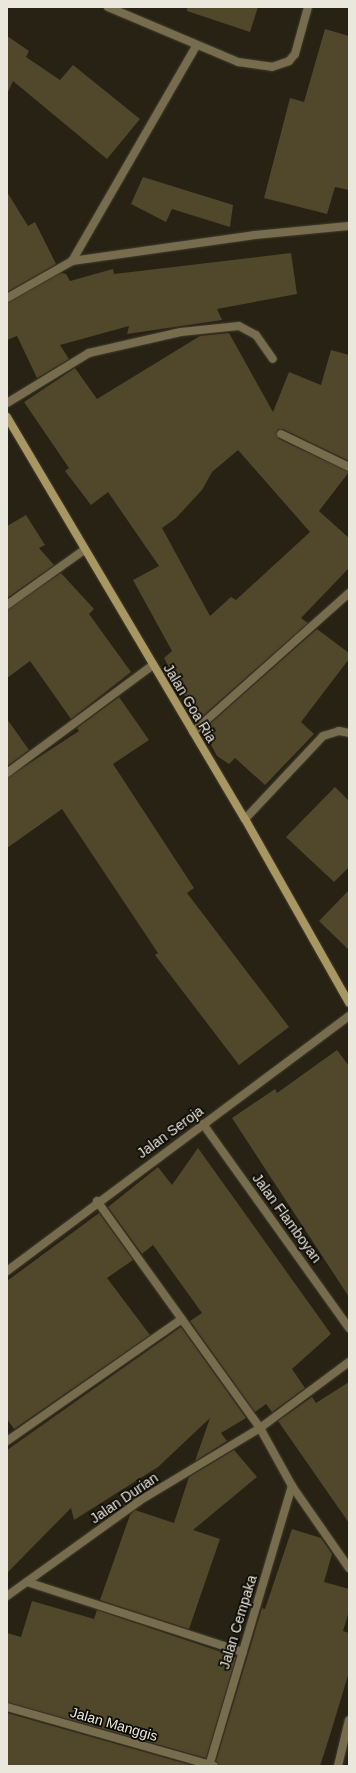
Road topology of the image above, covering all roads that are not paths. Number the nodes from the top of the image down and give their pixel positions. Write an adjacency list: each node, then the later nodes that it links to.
1 (108, 7): 3 (street)
2 (308, 7): 3 (street)
3 (196, 46): 5 (street)
4 (349, 226): 5 (street)
5 (72, 261): 6 (street)
6 (7, 298)
7 (273, 359): 8 (street)
8 (7, 403)
9 (7, 417): 12 (main road, Jalan Goa Ria)
10 (281, 434): 11 (street)
11 (349, 468)
12 (84, 550): 14 (street); 15 (main road, Jalan Goa Ria)
13 (349, 593): 16 (street)
14 (7, 605)
15 (153, 665): 16 (main road, Jalan Goa Ria); 18 (street)
16 (193, 732): 19 (main road, Jalan Goa Ria)
17 (349, 733): 19 (street)
18 (7, 773)
19 (245, 819): 20 (main road, Jalan Goa Ria)
20 (349, 1003)
21 (349, 1016): 22 (street, Jalan Seroja)
22 (203, 1124): 23 (street, Jalan Seroja); 26 (street, Jalan Flamboyan)
23 (97, 1201): 24 (street, Jalan Seroja); 25 (street)
24 (7, 1271)
25 (182, 1319): 28 (street); 29 (street)
26 (349, 1328)
27 (349, 1362): 28 (street, Jalan Durian)
28 (260, 1428): 30 (street); 32 (street, Jalan Durian)
29 (7, 1441)
30 (292, 1486): 31 (street); 34 (street, Jalan Cempaka)
31 (349, 1568)
32 (27, 1582): 33 (street, Jalan Durian); 34 (street)
33 (7, 1596)
34 (243, 1652): 37 (street, Jalan Cempaka)
35 (7, 1707): 37 (street, Jalan Manggis)
36 (349, 1720): 38 (street)
37 (211, 1766)
38 (338, 1766)

